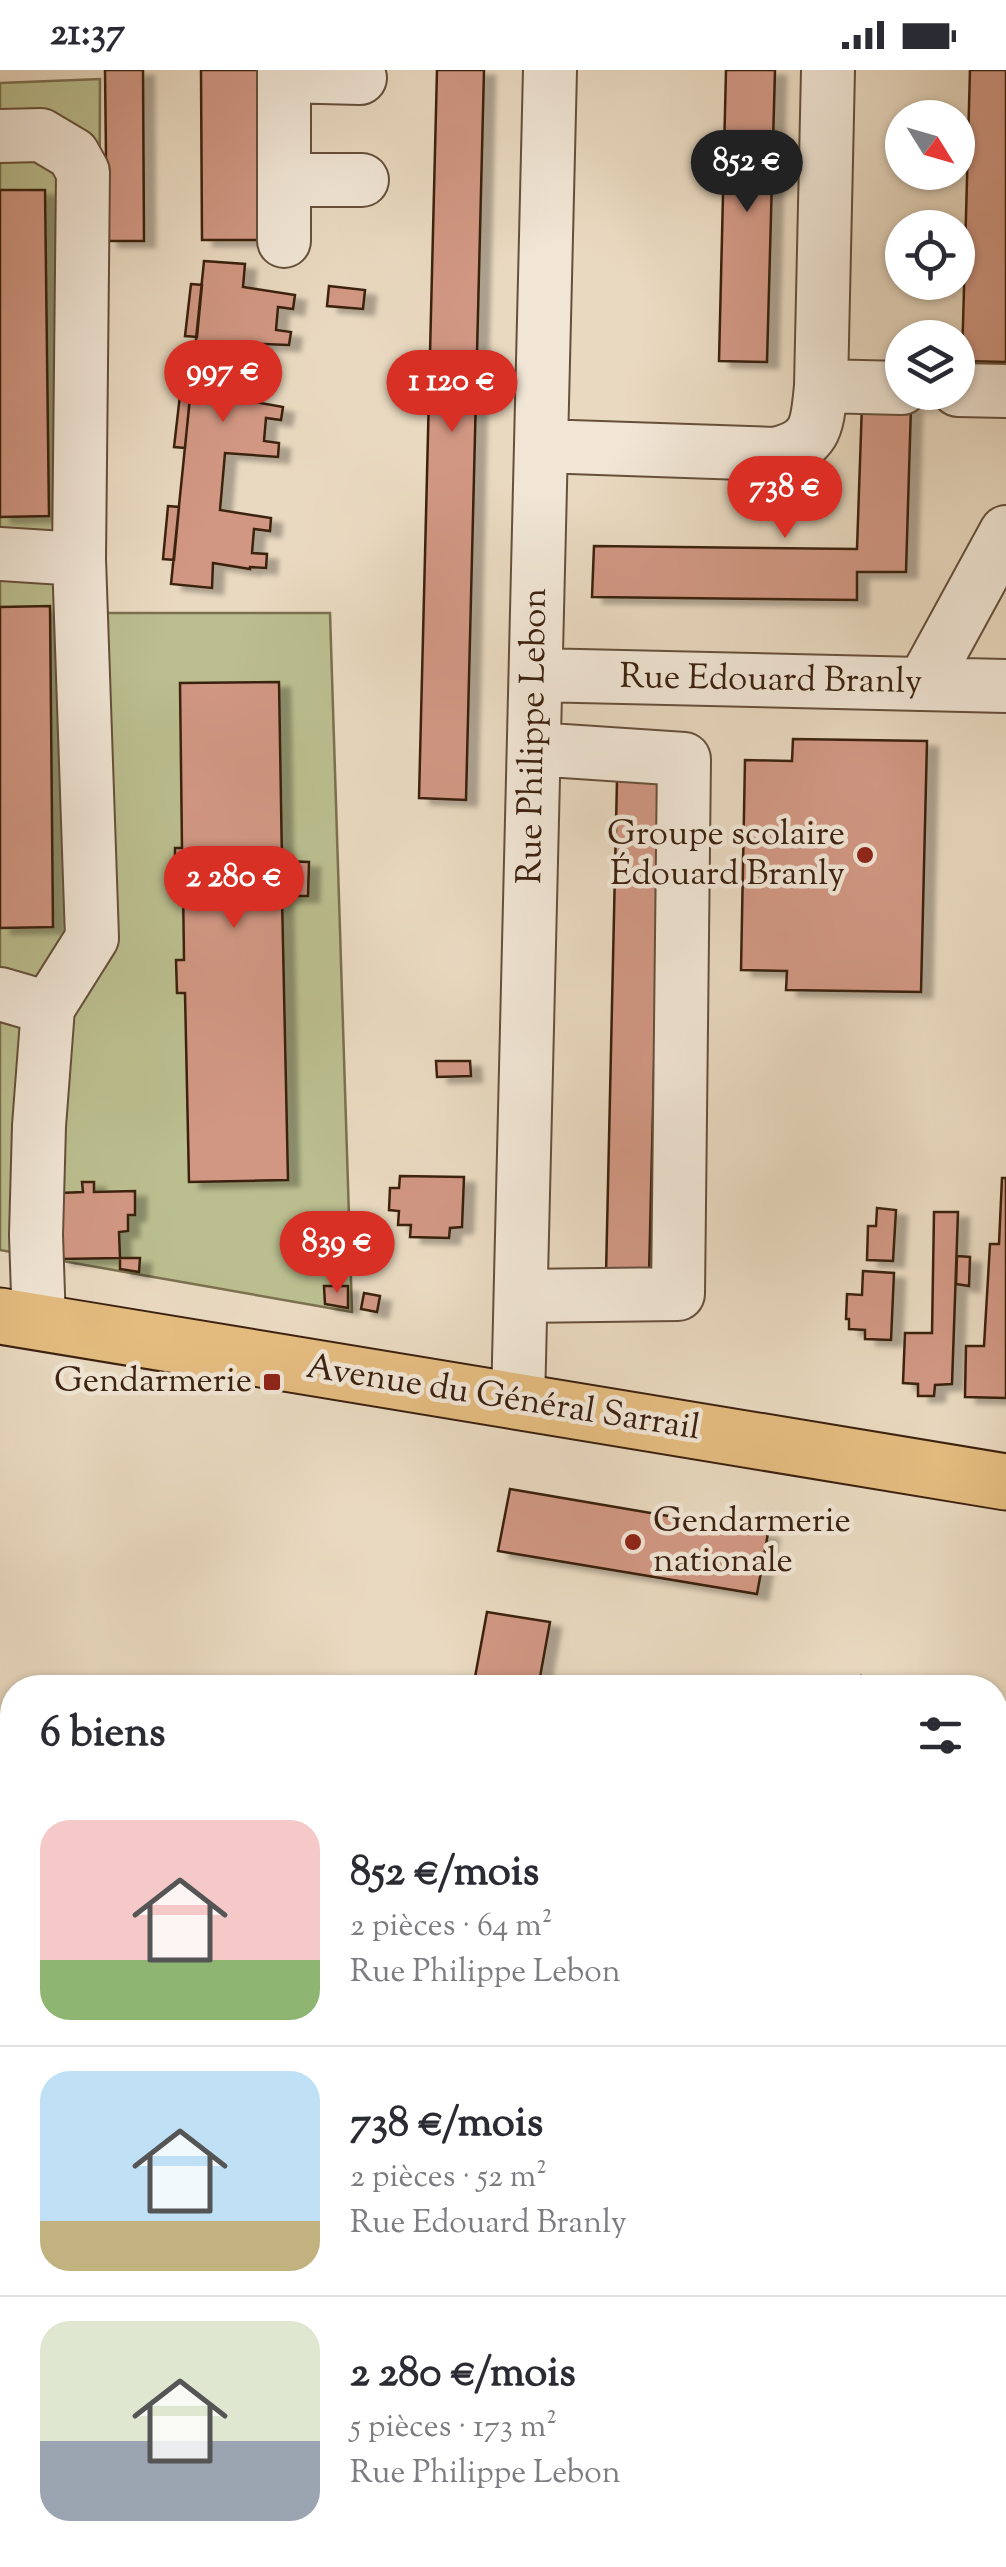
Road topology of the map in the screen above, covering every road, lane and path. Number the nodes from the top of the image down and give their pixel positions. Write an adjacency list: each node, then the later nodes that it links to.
1 (550, 70): 13 (street, Rue Philippe Lebon)
2 (828, 70): 9 (street)
3 (284, 73): 4 (street); 6 (street)
4 (360, 78)
5 (0, 136): 16 (street)
6 (284, 180): 7 (street); 8 (street)
7 (362, 180)
8 (284, 241)
9 (821, 386): 10 (street); 13 (street)
10 (885, 388)
11 (975, 390): 12 (street)
12 (1006, 391)
13 (541, 446): 18 (street, Rue Philippe Lebon)
14 (1006, 532): 17 (street)
15 (0, 554): 16 (street)
16 (79, 559): 22 (street)
17 (989, 596): 19 (street)
18 (536, 675): 19 (street, Rue Edouard Branly); 21 (street, Rue Philippe Lebon)
19 (923, 684): 20 (street, Rue Edouard Branly)
20 (1006, 686)
21 (534, 749): 24 (street, Rue Philippe Lebon); 24 (street)
22 (24, 1001): 23 (street)
23 (20, 1126): 25 (street)
24 (521, 1296): 26 (street, Rue Philippe Lebon)
25 (20, 1320): 26 (main road, Avenue du Général Sarrail)
26 (518, 1402): 27 (main road, Avenue du Général Sarrail)
27 (1006, 1482)

